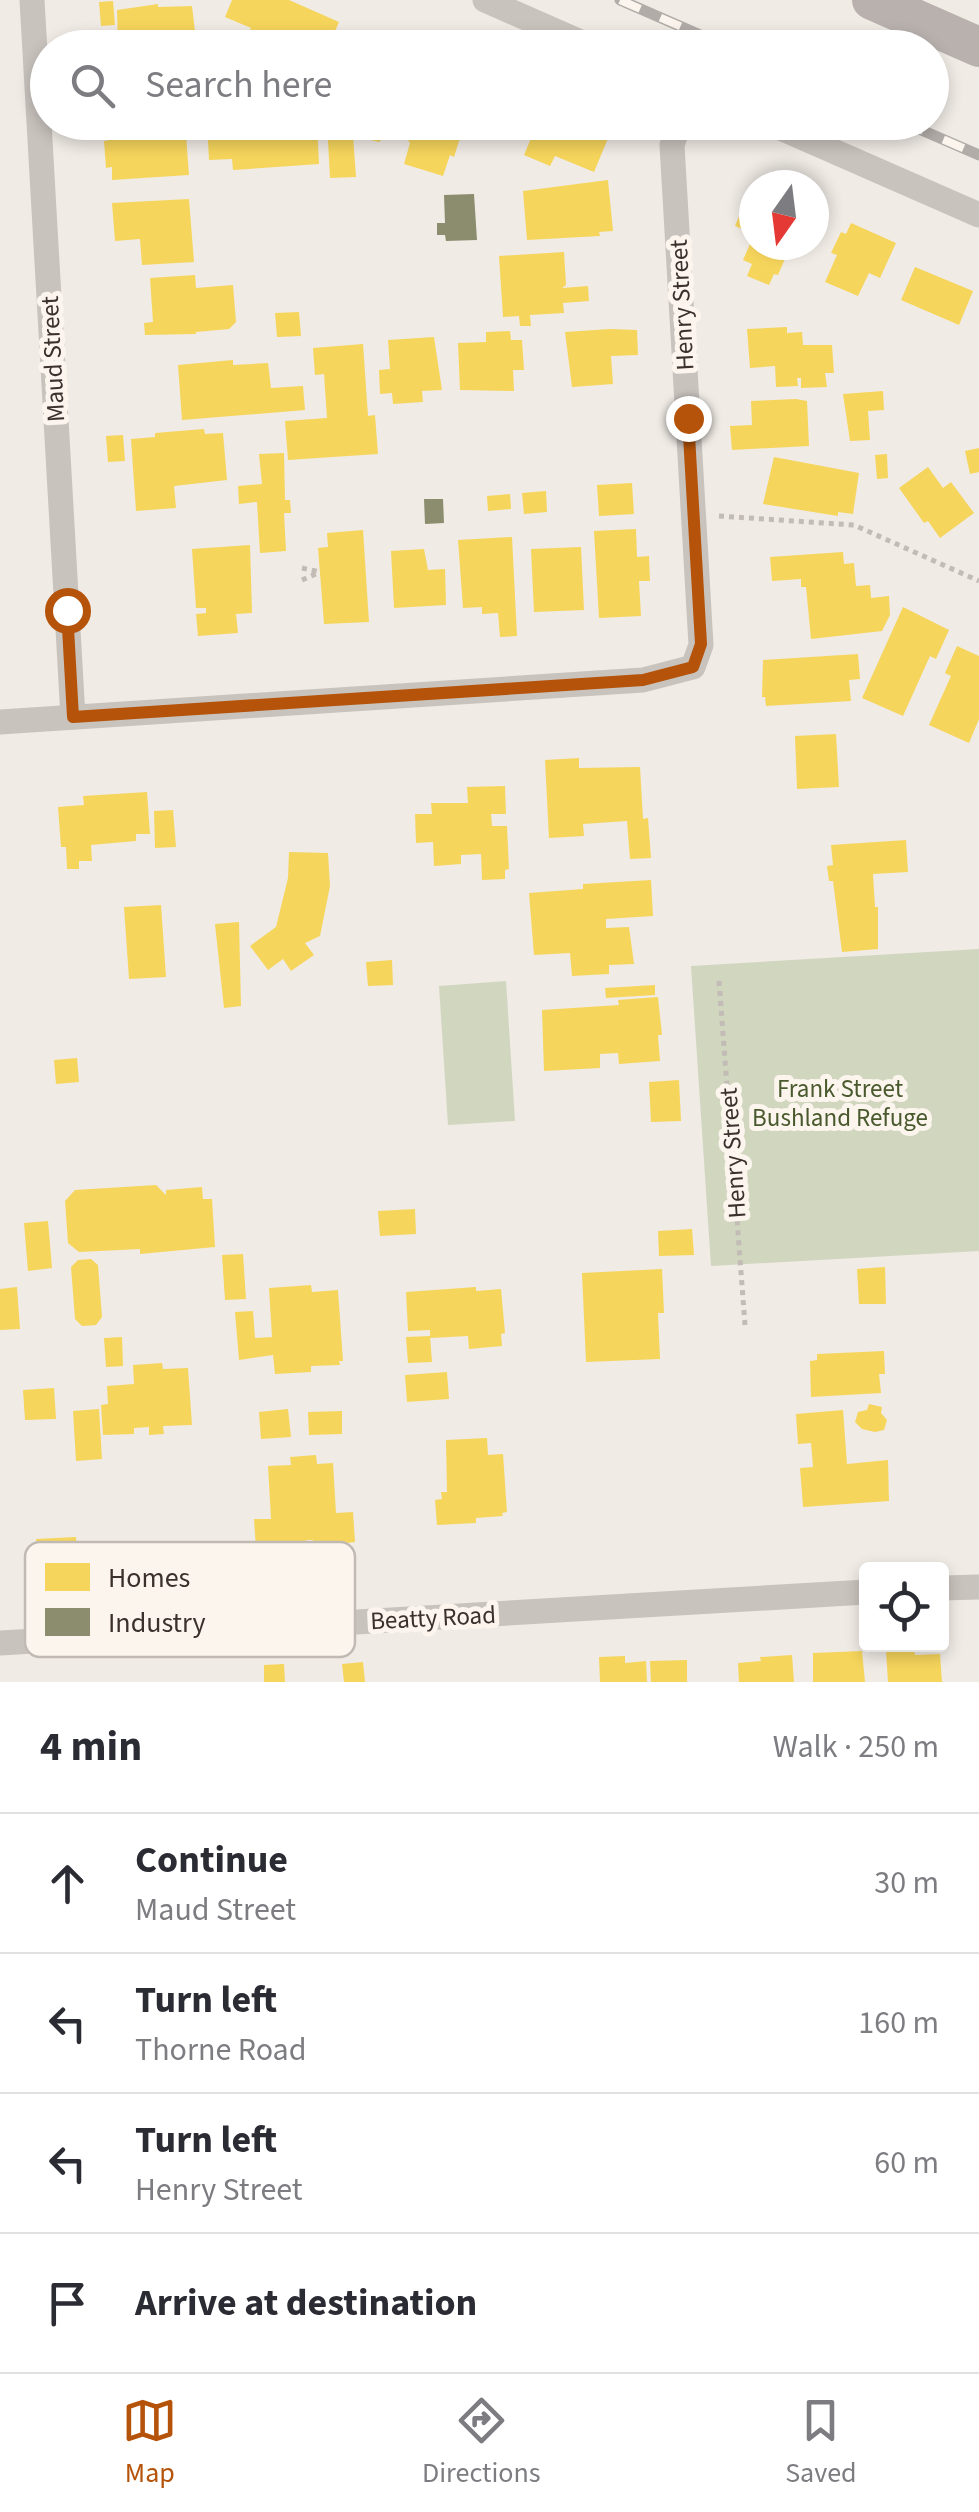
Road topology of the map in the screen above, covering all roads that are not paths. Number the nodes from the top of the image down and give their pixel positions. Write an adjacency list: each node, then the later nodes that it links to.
1 (32, 0): 4 (street, Maud Street)
2 (485, 0): 5 (street)
3 (872, 0): 6 (main road)
4 (34, 30)
5 (553, 30)
6 (940, 30)
7 (949, 34): 8 (main road)
8 (979, 47)
9 (40, 140): 13 (street, Maud Street)
10 (674, 140): 13 (street, Henry Street)
11 (809, 140): 12 (street)
12 (979, 214)
13 (73, 717): 14 (street)
14 (0, 722)
15 (979, 1587): 16 (street)
16 (949, 1588)
17 (859, 1592): 18 (street, Beatty Road)
18 (355, 1622)
19 (25, 1642): 20 (street, Beatty Road)
20 (0, 1643)

